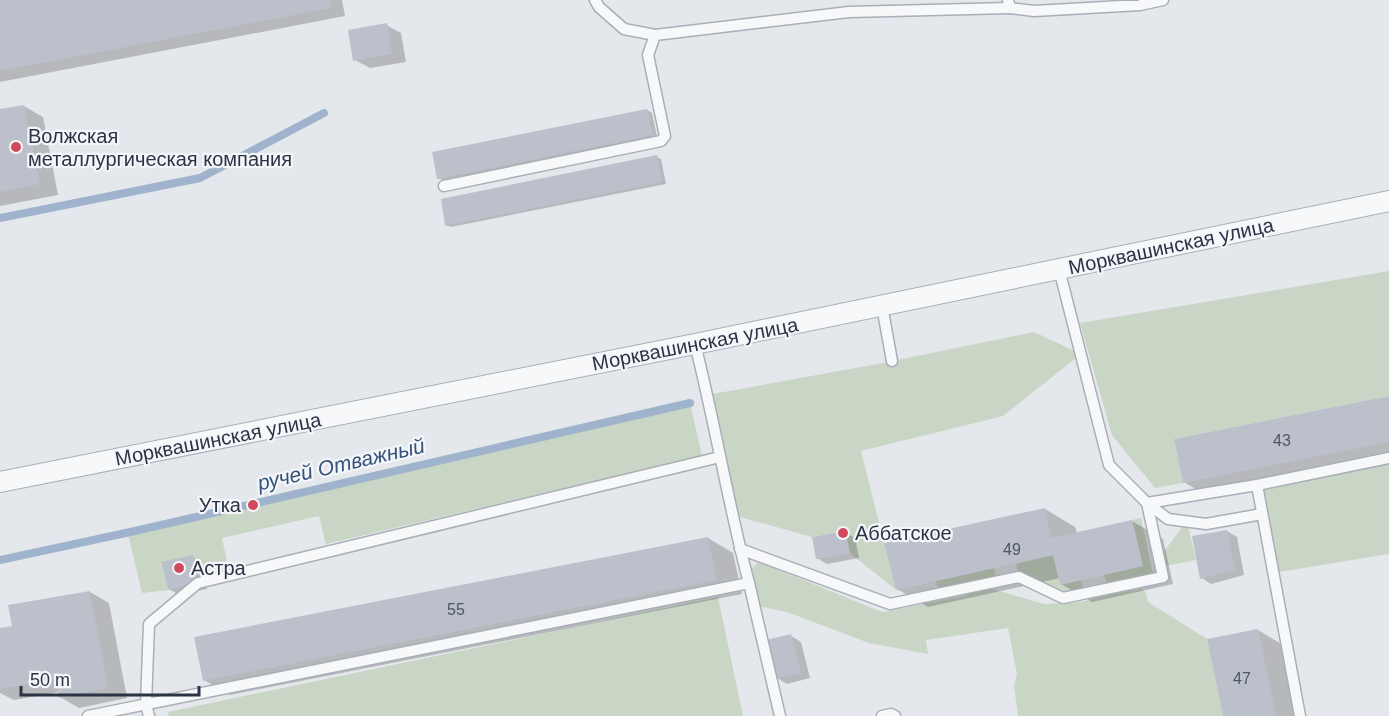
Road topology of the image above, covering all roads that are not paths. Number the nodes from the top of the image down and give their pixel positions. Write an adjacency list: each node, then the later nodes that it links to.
1 (596, 0): 4 (lane)
2 (1163, 0): 3 (lane)
3 (1009, 4): 4 (lane)
4 (656, 35): 5 (lane)
5 (444, 186)
6 (1389, 201): 7 (street, Морквашинская улица)
7 (1059, 269): 8 (street, Морквашинская улица); 15 (lane)
8 (882, 306): 9 (street, Морквашинская улица); 10 (lane)
9 (695, 344): 11 (lane); 13 (street, Морквашинская улица)
10 (892, 361)
11 (720, 457): 17 (lane); 19 (lane)
12 (1389, 458): 14 (lane)
13 (0, 482)
14 (1257, 485): 15 (lane); 16 (lane)
15 (1148, 503): 16 (lane); 17 (lane)
16 (1262, 514): 25 (lane)
17 (740, 549): 18 (lane)
18 (750, 583): 19 (lane); 22 (lane)
19 (146, 704): 20 (lane); 21 (lane)
20 (88, 716)
21 (149, 716)
22 (780, 716)
23 (882, 716): 24 (lane)
24 (895, 716)
25 (1300, 716)

